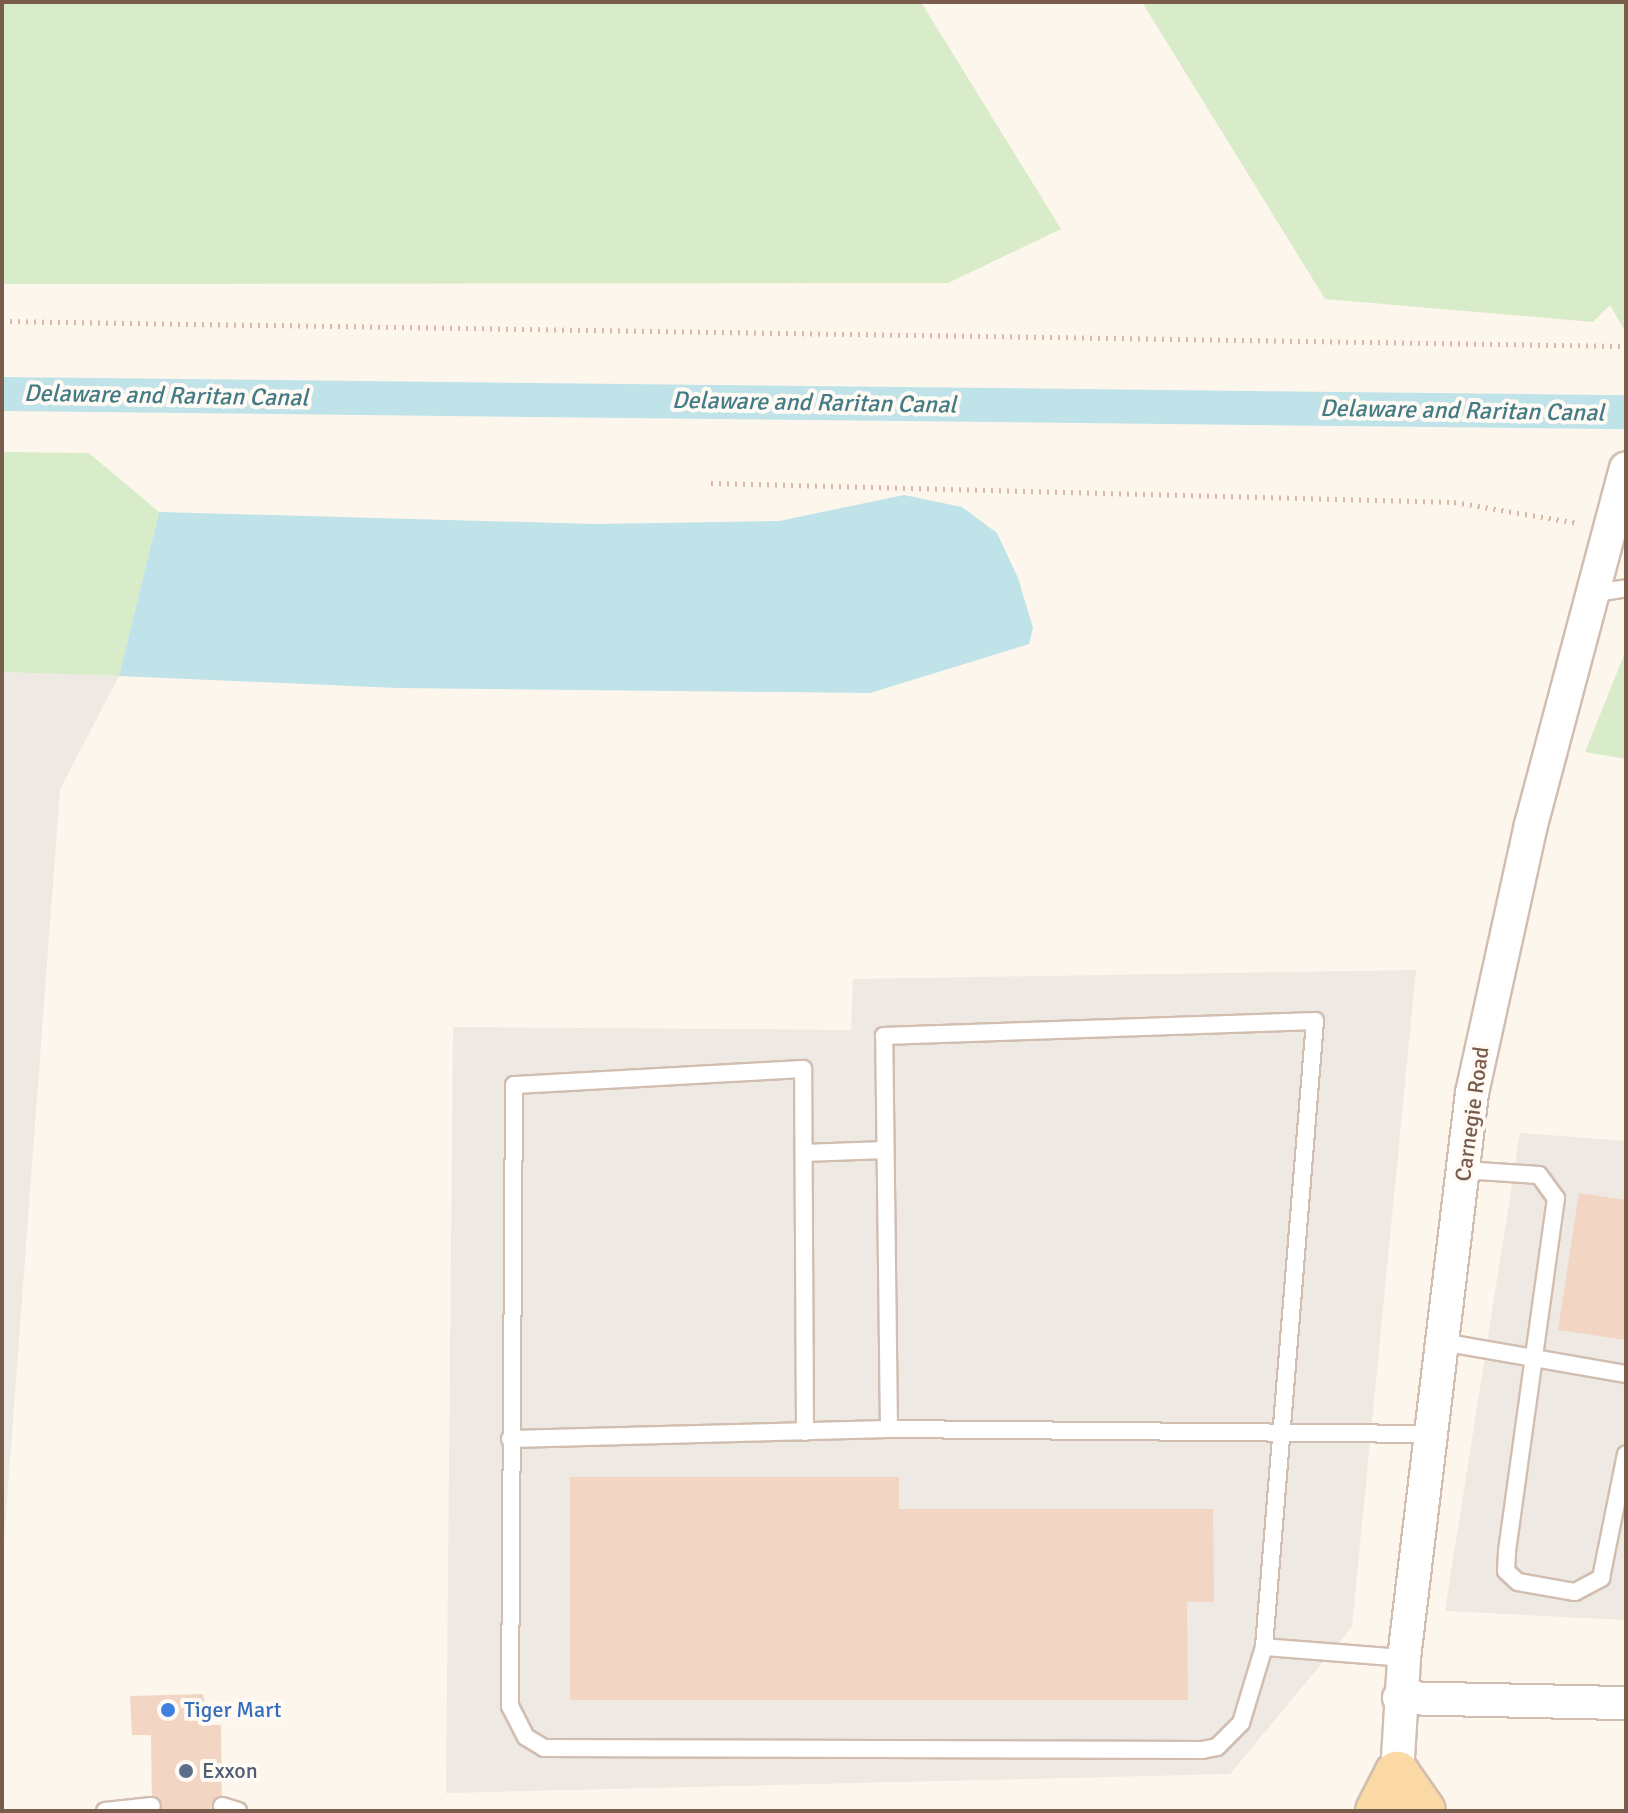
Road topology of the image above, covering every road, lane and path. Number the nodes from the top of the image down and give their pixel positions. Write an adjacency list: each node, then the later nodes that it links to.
1 (2, 321): 2 (path)
2 (1626, 346)
3 (1626, 468): 5 (street, Carnegie Road)
4 (711, 483): 5 (path)
5 (1610, 529): 6 (street, Carnegie Road)
6 (1611, 590): 9 (street, Carnegie Road)
7 (885, 1150): 8 (lane); 13 (lane); 14 (lane)
8 (804, 1153): 15 (lane); 17 (lane)
9 (1463, 1170): 10 (street, Carnegie Road); 11 (lane)
10 (1442, 1342): 11 (lane); 16 (street, Carnegie Road)
11 (1539, 1356): 12 (lane); 18 (lane)
12 (1626, 1374)
13 (1282, 1428): 14 (lane); 16 (lane); 19 (lane)
14 (889, 1429): 15 (lane)
15 (805, 1432): 17 (lane)
16 (1431, 1434): 20 (street, Carnegie Road)
17 (510, 1439): 19 (lane)
18 (1626, 1454)
19 (1264, 1647): 20 (lane)
20 (1404, 1658): 21 (street, Carnegie Road)
21 (1399, 1698): 22 (street); 23 (street, Carnegie Road)
22 (1626, 1703)
23 (1387, 1792): 26 (main road)
24 (152, 1806): 25 (lane)
25 (105, 1811)
26 (1423, 1811)

